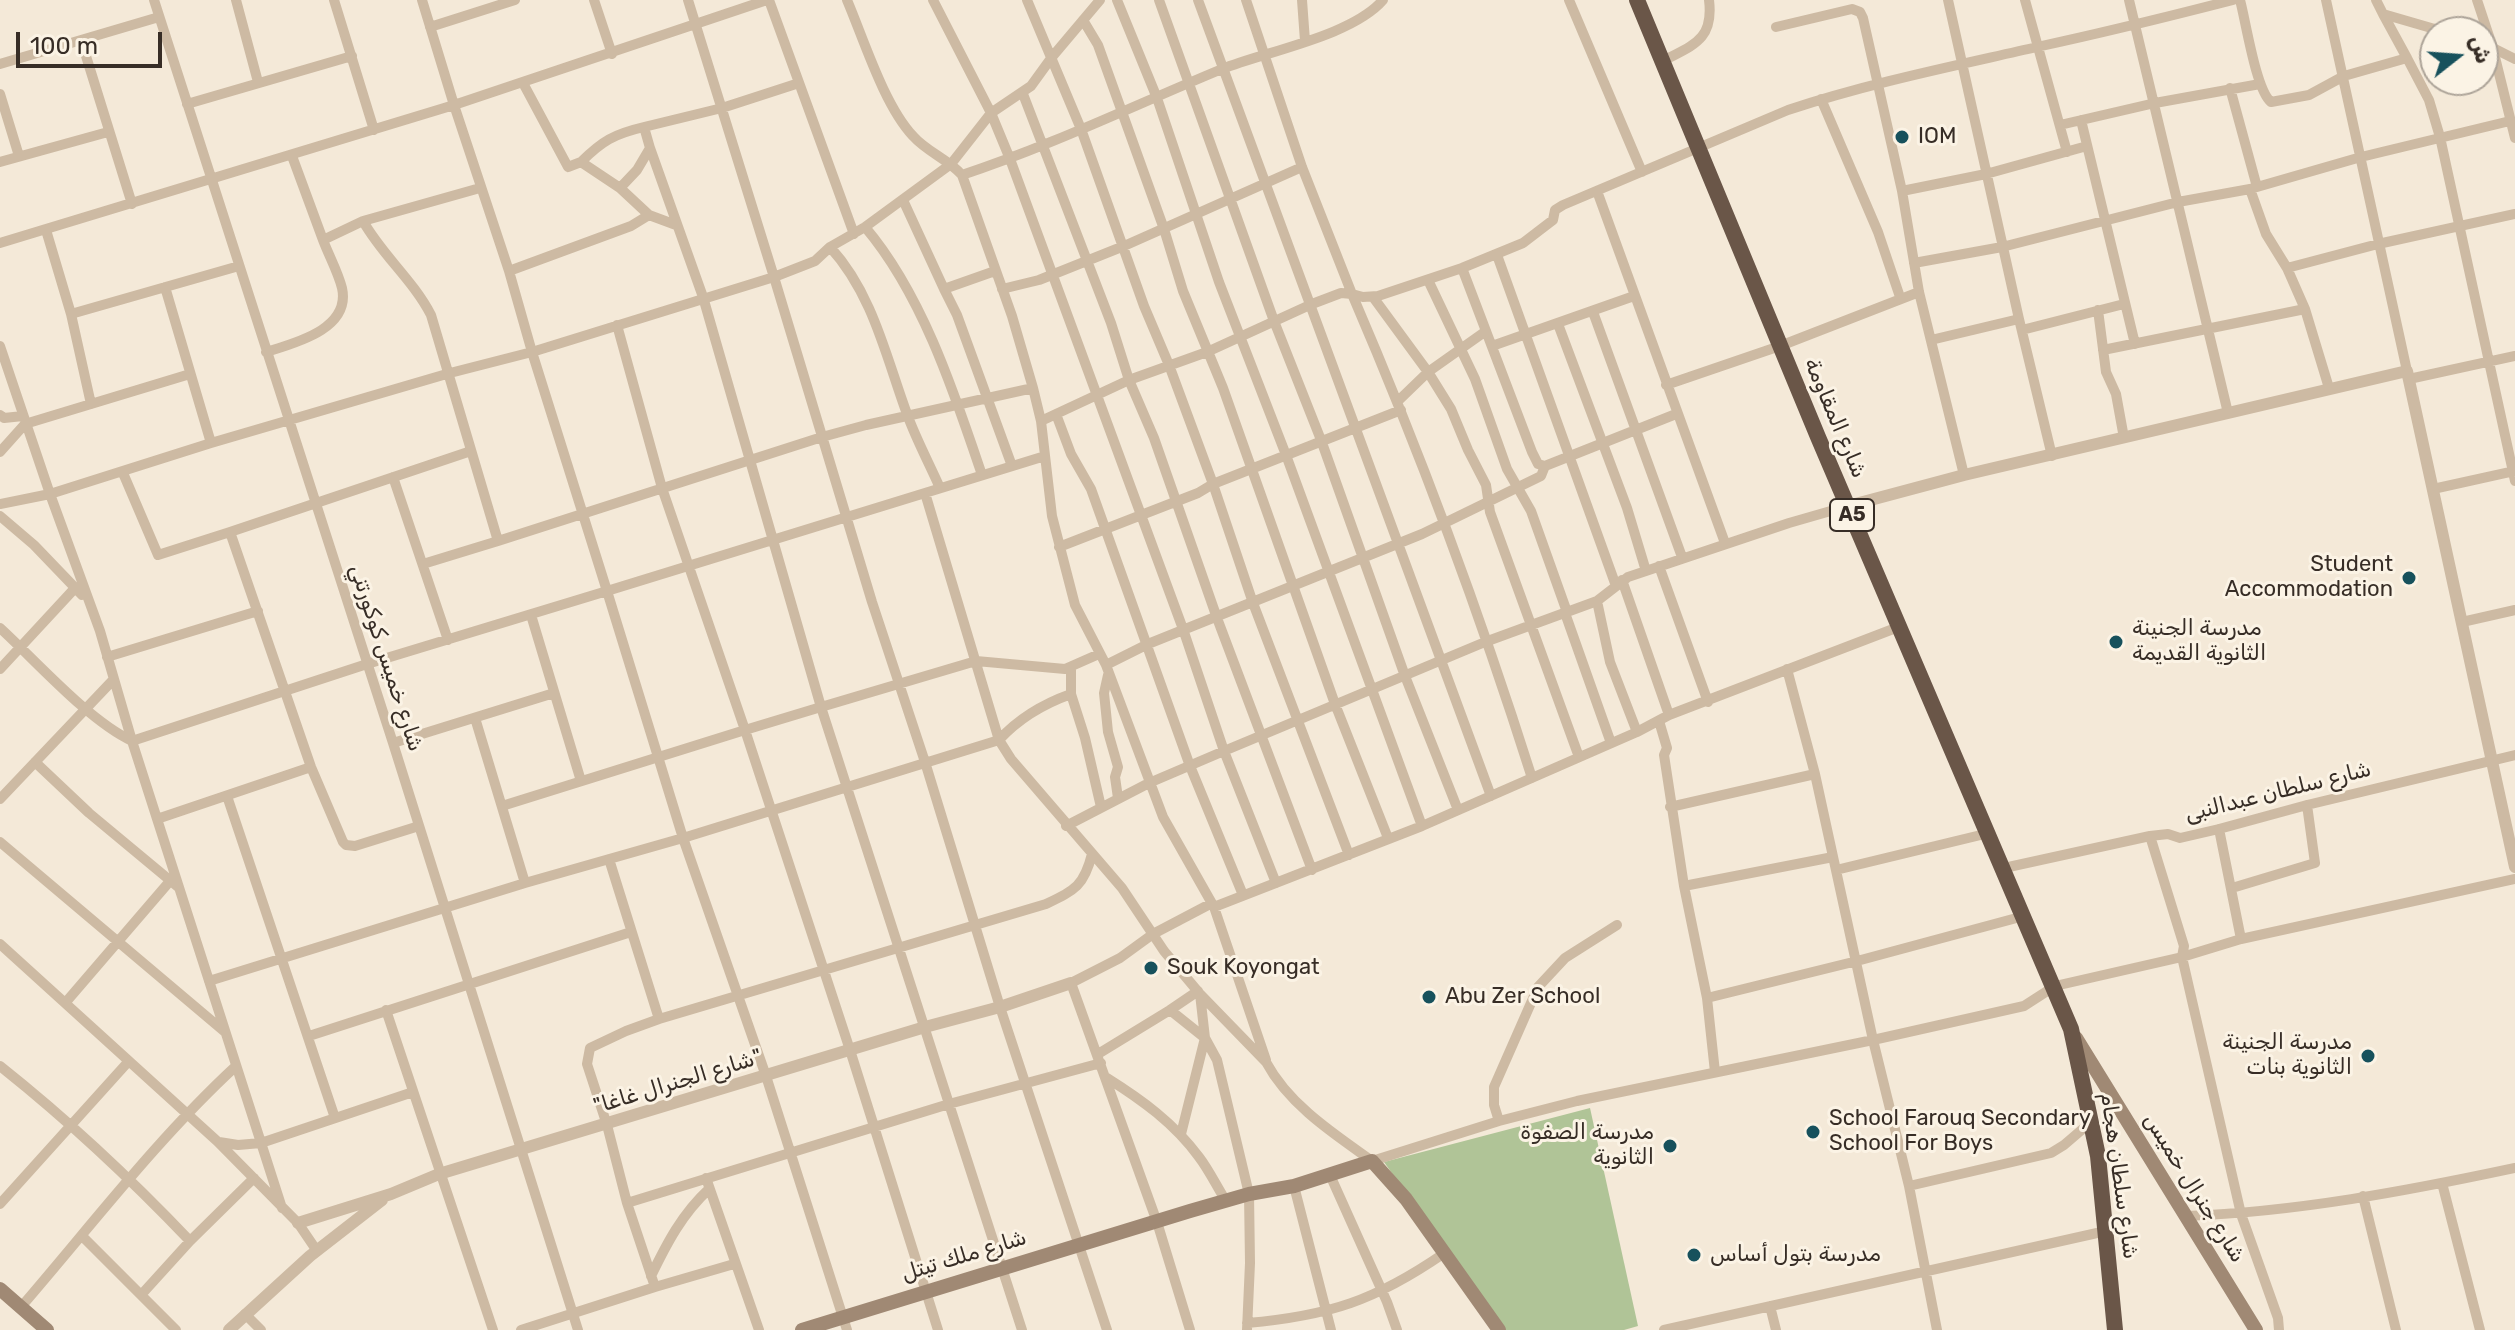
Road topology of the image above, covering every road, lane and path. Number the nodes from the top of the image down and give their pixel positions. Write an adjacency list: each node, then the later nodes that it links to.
1 (154, 0): 30 (street, شارع خميس كوكورتني)
2 (236, 0): 50 (street)
3 (334, 0): 42 (street)
4 (422, 0): 35 (street)
5 (594, 0): 40 (street)
6 (688, 0): 33 (street)
7 (768, 0): 33 (street); 52 (street)
8 (847, 0): 88 (street)
9 (933, 0): 67 (street)
10 (1027, 0): 43 (street)
11 (1100, 0): 31 (street)
12 (1117, 0): 60 (street)
13 (1159, 0): 53 (street)
14 (1198, 0): 48 (street)
15 (1246, 0): 41 (street)
16 (1302, 0): 38 (street)
17 (1569, 0): 90 (street)
18 (1637, 0): 45 (highway, شارع المقاومة / A5)
19 (1709, 0): 45 (street)
20 (1948, 0): 47 (street)
21 (2025, 0): 39 (street)
22 (2129, 0): 34 (street)
23 (2233, 0): 34 (street)
24 (2240, 0): 54 (street)
25 (2326, 0): 49 (street)
26 (2376, 0): 29 (street)
27 (509, 1): 35 (street)
28 (1376, 3): 38 (street)
29 (2383, 14): 32 (street); 44 (street)
30 (159, 17): 37 (street); 63 (street, شارع خميس كوكورتني)
31 (1083, 20): 43 (street); 66 (street)
32 (2419, 24)
33 (696, 25): 40 (street); 65 (street)
34 (2134, 25): 39 (street); 62 (street)
35 (430, 27): 64 (street)
36 (1776, 27): 56 (street)
37 (81, 40): 46 (street); 74 (street)
38 (1305, 41): 41 (street)
39 (2037, 47): 47 (street); 70 (street)
40 (612, 54): 51 (street)
41 (1263, 54): 48 (street); 89 (street)
42 (352, 56): 50 (street); 73 (street)
43 (1052, 57): 59 (street); 72 (street)
44 (2407, 58): 49 (street); 75 (street)
45 (1663, 61): 80 (highway, شارع المقاومة / A5)
46 (0, 64)
47 (1961, 64): 56 (street); 91 (street)
48 (1224, 69): 53 (street); 94 (street)
49 (2344, 76): 54 (street); 84 (street)
50 (258, 82): 63 (street)
51 (523, 83): 64 (street); 87 (street)
52 (799, 83): 65 (street); 114 (street)
53 (1190, 83): 60 (street); 100 (street)
54 (2260, 84): 57 (street)
55 (2499, 84): 69 (street)
56 (1878, 85): 61 (street); 99 (street)
57 (2230, 88): 62 (street); 97 (street)
58 (0, 94): 82 (street)
59 (1023, 94): 67 (street); 77 (street)
60 (1157, 98): 66 (street); 104 (street)
61 (1821, 99): 80 (street); 140 (street)
62 (2155, 103): 68 (street); 102 (street)
63 (187, 104): 93 (street, شارع خميس كوكورتني)
64 (454, 105): 73 (street); 95 (street)
65 (722, 108): 71 (street); 130 (street)
66 (1121, 111): 72 (street); 112 (street)
67 (991, 113): 85 (street); 88 (street)
68 (2081, 120): 70 (street); 78 (street)
69 (2510, 121): 75 (street); 76 (street)
70 (2060, 125): 81 (street)
71 (644, 127): 79 (street); 87 (street)
72 (1081, 129): 77 (street); 118 (street)
73 (374, 130): 83 (street)
74 (108, 132): 82 (street); 103 (street)
75 (2440, 137): 84 (street); 110 (street)
76 (2515, 138)
77 (1044, 143): 85 (street); 122 (street)
78 (2087, 146): 81 (street); 107 (street)
79 (650, 148): 96 (street); 109 (street)
80 (1697, 149): 90 (street); 159 (highway, شارع المقاومة / A5)
81 (2067, 152): 91 (street)
82 (19, 156): 86 (street)
83 (292, 156): 93 (street); 115 (street)
84 (2361, 157): 97 (street); 117 (street)
85 (1010, 159): 92 (street); 129 (street)
86 (0, 162)
87 (581, 162): 96 (street)
88 (951, 164): 92 (street); 101 (street)
89 (1302, 167): 94 (street); 136 (street)
90 (1642, 172): 98 (street)
91 (1986, 174): 99 (street); 120 (street)
92 (962, 175): 128 (street)
93 (211, 181): 103 (street); 124 (street, شارع خميس كوكورتني)
94 (1268, 184): 100 (street); 141 (street)
95 (480, 188): 108 (street); 127 (street)
96 (620, 188): 106 (street)
97 (2253, 188): 102 (street); 126 (street)
98 (1597, 191): 121 (street); 137 (street)
99 (1902, 191): 123 (street)
100 (1231, 199): 104 (street); 147 (street)
101 (903, 200): 111 (street); 133 (street)
102 (2178, 202): 107 (street); 151 (street)
103 (132, 204): 113 (street)
104 (1197, 214): 112 (street); 153 (street)
105 (2515, 214): 110 (street)
106 (649, 215): 109 (street); 127 (street)
107 (2106, 220): 120 (street); 142 (street)
108 (363, 221): 115 (street); 169 (street)
109 (676, 225): 138 (street)
110 (2461, 225): 117 (street); 166 (street)
111 (865, 227): 114 (street); 179 (street)
112 (1164, 229): 118 (street); 164 (street)
113 (46, 230): 116 (street); 146 (street)
114 (854, 234): 119 (street)
115 (323, 240): 162 (street)
116 (0, 243)
117 (2378, 244): 126 (street); 171 (street)
118 (1124, 246): 122 (street); 167 (street)
119 (830, 247): 130 (street); 184 (street)
120 (2002, 247): 123 (street); 149 (street)
121 (1497, 255): 125 (street); 154 (street)
122 (1087, 259): 129 (street); 172 (street)
123 (1914, 263): 135 (street)
124 (239, 266): 132 (street); 162 (street, شارع خميس كوكورتني)
125 (1462, 268): 131 (street); 152 (street)
126 (2287, 268): 143 (street)
127 (509, 271): 163 (street)
128 (995, 271): 133 (street); 134 (street)
129 (1053, 273): 134 (street); 176 (street)
130 (774, 277): 138 (street); 191 (street)
131 (1428, 280): 139 (street); 160 (street)
132 (165, 287): 146 (street); 170 (street)
133 (944, 289): 177 (street)
134 (1002, 289): 174 (street)
135 (1919, 292): 140 (street); 155 (street)
136 (1352, 294): 139 (street); 141 (street); 180 (street)
137 (1634, 296): 145 (street); 173 (street)
138 (703, 297): 150 (street); 202 (street)
139 (1373, 297): 168 (street)
140 (1900, 297): 159 (street)
141 (1312, 304): 147 (street); 189 (street)
142 (2124, 304): 144 (street); 156 (street)
143 (2305, 309): 151 (street); 175 (street)
144 (2098, 310): 149 (street); 161 (street)
145 (1593, 312): 148 (street); 190 (street)
146 (71, 314): 178 (street)
147 (1274, 321): 153 (street); 193 (street)
148 (1558, 324): 154 (street); 195 (street)
149 (2020, 324): 155 (street); 200 (street)
150 (617, 325): 163 (street); 213 (street)
151 (2208, 329): 156 (street); 181 (street)
152 (1486, 331): 158 (street); 160 (street)
153 (1242, 336): 164 (street); 198 (street)
154 (1525, 336): 158 (street); 201 (street)
155 (1931, 340): 208 (street)
156 (2135, 344): 161 (street)
157 (0, 346): 186 (street)
158 (1492, 346): 204 (street)
159 (1780, 346): 173 (street); 222 (highway, شارع المقاومة / A5)
160 (1459, 348): 168 (street); 212 (street)
161 (2103, 350): 192 (street)
162 (266, 352): 187 (street, شارع خميس كوكورتني)
163 (532, 352): 169 (street); 223 (street)
164 (1207, 352): 167 (street); 205 (street)
165 (2515, 356): 166 (street)
166 (2490, 361): 171 (street); 209 (street)
167 (1169, 365): 172 (street); 211 (street)
168 (1428, 372): 180 (street); 219 (street)
169 (450, 373): 187 (street); 196 (street)
170 (190, 374): 178 (street); 194 (street)
171 (2408, 375): 175 (street); 215 (street)
172 (1129, 380): 176 (street); 218 (street)
173 (1666, 385): 183 (street)
174 (1033, 388): 177 (street); 188 (street)
175 (2329, 388): 181 (street)
176 (1096, 396): 182 (street); 224 (street)
177 (988, 398): 179 (street); 203 (street)
178 (91, 404): 186 (street)
179 (958, 404): 184 (street); 207 (street)
180 (1399, 406): 189 (street); 227 (street)
181 (2228, 413): 192 (street)
182 (1056, 414): 188 (street); 228 (street)
183 (1676, 414): 190 (street); 233 (street)
184 (908, 416): 191 (street); 214 (street)
185 (1, 417): 186 (street)
186 (24, 420): 197 (street); 217 (street)
187 (288, 420): 194 (street); 220 (street, شارع خميس كوكورتني)
188 (1041, 421): 199 (street)
189 (1355, 428): 193 (street); 232 (street)
190 (1637, 430): 195 (street); 236 (street)
191 (822, 437): 202 (street); 226 (street)
192 (2124, 438): 200 (street)
193 (1321, 440): 198 (street); 235 (street)
194 (211, 443): 206 (street)
195 (1604, 444): 201 (street); 241 (street)
196 (471, 451): 210 (street); 230 (street)
197 (0, 452)
198 (1286, 455): 205 (street); 240 (street)
199 (1045, 456): 203 (street); 234 (street)
200 (2052, 456): 208 (street)
201 (1569, 457): 204 (street); 242 (street)
202 (751, 461): 213 (street); 231 (street)
203 (1012, 466): 207 (street)
204 (1545, 466): 212 (street)
205 (1251, 469): 211 (street); 243 (street)
206 (123, 473): 217 (street); 229 (street)
207 (982, 475): 214 (street)
208 (1964, 475): 222 (street)
209 (2514, 475): 215 (street)
210 (393, 477): 220 (street); 237 (street)
211 (1213, 484): 218 (street); 247 (street)
212 (1516, 487): 219 (street); 251 (street)
213 (662, 488): 223 (street); 238 (street)
214 (940, 488): 216 (street)
215 (2433, 489): 254 (street)
216 (925, 493): 226 (street); 265 (street)
217 (50, 494): 221 (street); 248 (street)
218 (1176, 501): 224 (street); 253 (street)
219 (1487, 502): 227 (street); 255 (street)
220 (315, 503): 229 (street); 267 (street, شارع خميس كوكورتني)
221 (0, 504)
222 (1848, 506): 233 (street); 256 (highway, شارع المقاومة / A5)
223 (583, 514): 230 (street); 245 (street)
224 (1140, 515): 228 (street); 258 (street)
225 (0, 516): 244 (street)
226 (846, 518): 231 (street); 274 (street)
227 (1444, 522): 232 (street); 260 (street)
228 (1105, 529): 234 (street); 261 (street)
229 (230, 532): 250 (street)
230 (498, 541): 237 (street)
231 (773, 541): 238 (street); 281 (street)
232 (1399, 543): 235 (street); 266 (street)
233 (1725, 543): 236 (street)
234 (1059, 547): 263 (street)
235 (1363, 557): 240 (street); 272 (street)
236 (1682, 557): 239 (street)
237 (423, 564): 259 (street)
238 (689, 564): 245 (street); 287 (street)
239 (1659, 566): 241 (street); 279 (street)
240 (1329, 571): 243 (street); 275 (street)
241 (1646, 571): 242 (street)
242 (1619, 583): 246 (street); 283 (street)
243 (1293, 585): 247 (street); 280 (street)
244 (76, 587): 248 (street); 262 (street)
245 (607, 591): 252 (street); 297 (street)
246 (1597, 601): 251 (street); 288 (street)
247 (1253, 603): 253 (street); 285 (street)
248 (90, 606): 264 (street)
249 (2515, 610): 254 (street)
250 (258, 611): 264 (street); 276 (street)
251 (1566, 612): 255 (street); 293 (street)
252 (531, 615): 259 (street); 277 (street)
253 (1217, 618): 258 (street); 289 (street)
254 (2462, 622): 298 (street)
255 (1532, 625): 260 (street); 296 (street)
256 (1901, 626): 271 (street); 323 (highway, شارع المقاومة / A5)
257 (0, 628): 262 (street)
258 (1183, 629): 261 (street); 294 (street)
259 (448, 640): 267 (street)
260 (1485, 642): 266 (street); 304 (street)
261 (1148, 644): 270 (street); 301 (street)
262 (21, 647): 269 (street); 282 (street)
263 (1099, 654): 268 (street); 270 (street)
264 (107, 657): 273 (street)
265 (976, 661): 268 (street); 274 (street); 290 (street)
266 (1441, 662): 272 (street); 309 (street)
267 (367, 664): 276 (street); 292 (street, شارع خميس كوكورتني)
268 (1071, 668): 278 (street)
269 (0, 669)
270 (1107, 669): 306 (street); 310 (street)
271 (1787, 669): 279 (street); 303 (street)
272 (1405, 676): 275 (street); 316 (street)
273 (114, 679): 282 (street); 291 (street)
274 (900, 683): 281 (street); 300 (street)
275 (1371, 690): 280 (street); 321 (street)
276 (287, 691): 291 (street); 302 (street)
277 (554, 693): 284 (street); 305 (street)
278 (1071, 694): 290 (street); 314 (street)
279 (1708, 702): 283 (street)
280 (1335, 704): 285 (street); 326 (street)
281 (821, 707): 287 (street); 307 (street)
282 (86, 709): 291 (street); 299 (street)
283 (1669, 715): 286 (street)
284 (475, 718): 292 (street); 313 (street)
285 (1296, 720): 289 (street); 329 (street)
286 (1659, 721): 288 (street); 315 (street)
287 (745, 730): 297 (street); 317 (street)
288 (1637, 732): 293 (street)
289 (1262, 735): 294 (street); 334 (street)
290 (999, 740): 300 (street); 320 (street)
291 (132, 741): 318 (street)
292 (393, 743): 319 (street, شارع خميس كوكورتني)
293 (1611, 743): 296 (street)
294 (1224, 751): 301 (street); 338 (street)
295 (2515, 755): 298 (street, شارع سلطان عبدالنبى)
296 (1579, 757): 304 (street)
297 (658, 758): 305 (street); 325 (street)
298 (2491, 759): 312 (street, شارع سلطان عبدالنبى); 332 (street)
299 (35, 762): 311 (street); 339 (street)
300 (925, 762): 307 (street); 346 (street)
301 (1190, 766): 306 (street); 342 (street)
302 (311, 767): 308 (street); 319 (street)
303 (1815, 774): 315 (street); 330 (street)
304 (1532, 778): 309 (street)
305 (581, 781): 313 (street)
306 (1149, 783): 310 (street); 343 (street)
307 (847, 787): 317 (street); 353 (street)
308 (227, 796): 318 (street); 355 (street)
309 (1491, 796): 316 (street)
310 (1118, 798): 314 (street)
311 (0, 799)
312 (2307, 805): 322 (street, شارع سلطان عبدالنبى); 341 (street)
313 (502, 806): 337 (street)
314 (1101, 807): 320 (street)
315 (1670, 807): 340 (street)
316 (1458, 810): 321 (street)
317 (770, 811): 325 (street); 357 (street)
318 (157, 819): 339 (street)
319 (419, 826): 344 (street, شارع خميس كوكورتني)
320 (1066, 826): 328 (street)
321 (1422, 826): 326 (street)
322 (2219, 829): 324 (street, شارع سلطان عبدالنبى); 341 (street)
323 (1989, 833): 333 (highway, شارع المقاومة / A5); 335 (street)
324 (2150, 836): 333 (street, شارع سلطان عبدالنبى); 354 (street)
325 (683, 838): 331 (street); 363 (street)
326 (1388, 838): 329 (street)
327 (0, 842): 351 (street)
328 (1092, 854): 346 (street); 349 (street)
329 (1349, 855): 334 (street)
330 (1833, 857): 335 (street); 340 (street)
331 (609, 859): 337 (street); 348 (street)
332 (2515, 867)
333 (2004, 868): 345 (highway, شارع المقاومة / A5)
334 (1312, 870): 338 (street)
335 (1836, 870): 356 (street)
336 (2515, 879): 350 (street)
337 (525, 883): 344 (street)
338 (1276, 883): 342 (street)
339 (175, 885): 351 (street); 358 (street)
340 (1684, 886): 364 (street)
341 (2232, 888): 350 (street)
342 (1243, 895): 343 (street)
343 (1213, 905): 349 (street); 379 (street)
344 (445, 908): 355 (street); 360 (street, شارع خميس كوكورتني)
345 (2024, 916): 356 (street); 361 (highway, شارع المقاومة / A5)
346 (975, 924): 353 (street); 366 (street)
347 (1617, 925): 390 (street)
348 (631, 932): 360 (street); 369 (street)
349 (1153, 934): 359 (street); 362 (street)
350 (2241, 939): 354 (street)
351 (119, 942): 365 (street); 372 (street)
352 (0, 944): 365 (street)
353 (900, 946): 357 (street); 370 (street)
354 (2182, 957): 361 (street); 417 (street)
355 (282, 959): 358 (street); 373 (street)
356 (1857, 961): 364 (street); 375 (street)
357 (824, 971): 363 (street); 376 (street)
358 (209, 981): 372 (street)
359 (1071, 983): 366 (street, "شارع الجنرال غاغا"); 377 (street)
360 (468, 984): 367 (street); 398 (street, شارع خميس كوكورتني)
361 (2055, 986): 371 (highway, شارع المقاومة / A5); 375 (street)
362 (1199, 993): 368 (street); 374 (street); 379 (street)
363 (739, 994): 369 (street); 383 (street)
364 (1707, 998): 382 (street)
365 (66, 1002): 378 (street)
366 (1000, 1007): 370 (street, "شارع الجنرال غاغا"); 385 (street)
367 (386, 1010): 373 (street); 386 (street)
368 (1170, 1010): 374 (street); 377 (street)
369 (659, 1019): 393 (street)
370 (925, 1027): 376 (street, "شارع الجنرال غاغا"); 387 (street)
371 (2071, 1029): 391 (highway, شارع سلطان هجام / A5); 418 (main road, شارع جنرال خميس / A5)
372 (225, 1032): 380 (street)
373 (309, 1036): 389 (street)
374 (1205, 1038): 395 (street); 411 (street)
375 (1873, 1040): 382 (street); 409 (street)
376 (850, 1050): 383 (street, "شارع الجنرال غاغا"); 394 (street)
377 (1100, 1058): 384 (street); 385 (street)
378 (128, 1062): 388 (street); 392 (street)
379 (1266, 1062): 400 (street)
380 (236, 1066): 388 (street); 397 (street)
381 (1, 1068): 392 (street)
382 (1715, 1072): 390 (street)
383 (766, 1076): 393 (street, "شارع الجنرال غاغا"); 399 (street)
384 (1106, 1078): 395 (street); 419 (street)
385 (1024, 1082): 387 (street); 424 (street)
386 (413, 1092): 389 (street); 402 (street)
387 (949, 1104): 394 (street); 428 (street)
388 (187, 1115): 396 (street); 405 (street)
389 (335, 1118): 397 (street)
390 (1499, 1121): 400 (street)
391 (2092, 1121): 409 (street); 421 (highway, شارع سلطان هجام / A5)
392 (71, 1123): 405 (street); 415 (street)
393 (607, 1125): 398 (street, "شارع الجنرال غاغا"); 414 (street)
394 (873, 1127): 399 (street); 433 (street)
395 (1181, 1134): 413 (street)
396 (217, 1141): 397 (street); 404 (street)
397 (261, 1143): 416 (street)
398 (521, 1151): 402 (street, "شارع الجنرال غاغا"); 439 (street, شارع خميس كوكورتني)
399 (791, 1153): 406 (street); 441 (street)
400 (1372, 1161): 403 (main road, شارع ملك تيتل); 426 (main road)
401 (2515, 1168): 407 (street)
402 (439, 1174): 410 (street, "شارع الجنرال غاغا"); 448 (street)
403 (1330, 1175): 408 (main road, شارع ملك تيتل); 434 (street)
404 (254, 1178): 416 (street); 423 (street)
405 (131, 1179): 422 (street); 423 (street)
406 (708, 1183): 414 (street); 427 (street); 430 (street)
407 (2442, 1183): 412 (street); 467 (street)
408 (1294, 1186): 411 (main road, شارع ملك تيتل); 438 (street)
409 (1909, 1186): 429 (street)
410 (391, 1194): 420 (street, "شارع الجنرال غاغا"); 425 (street)
411 (1249, 1194): 413 (main road, شارع ملك تيتل); 442 (street)
412 (2363, 1196): 417 (street); 466 (street)
413 (1226, 1201): 419 (main road, شارع ملك تيتل)
414 (627, 1203): 430 (street)
415 (0, 1204)
416 (282, 1208): 420 (street)
417 (2241, 1214): 418 (street); 465 (street)
418 (2186, 1216): 464 (main road, شارع جنرال خميس / A5)
419 (1157, 1222): 424 (main road, شارع ملك تيتل); 456 (street)
420 (298, 1223): 425 (street)
421 (2106, 1231): 429 (street); 463 (highway, شارع سلطان هجام / A5)
422 (82, 1236): 435 (street); 437 (street)
423 (190, 1241): 435 (street)
424 (1078, 1244): 428 (main road, شارع ملك تيتل); 455 (street)
425 (317, 1251): 440 (street)
426 (1443, 1254): 434 (street); 459 (main road)
427 (734, 1264): 431 (street); 451 (street)
428 (1001, 1267): 433 (main road, شارع ملك تيتل); 454 (street)
429 (1926, 1273): 436 (street); 462 (street)
430 (651, 1276): 431 (street)
431 (655, 1287): 439 (street)
432 (0, 1289): 437 (main road)
433 (925, 1291): 441 (main road, شارع ملك تيتل); 453 (street)
434 (1383, 1292): 438 (street); 458 (street)
435 (141, 1295): 445 (street)
436 (1770, 1306): 443 (street); 461 (street)
437 (21, 1307): 444 (main road)
438 (1326, 1312): 442 (street); 457 (street)
439 (573, 1313): 449 (street); 450 (street, شارع خميس كوكورتني)
440 (245, 1314): 446 (street); 447 (street)
441 (846, 1324): 452 (main road, شارع ملك تيتل)
442 (1247, 1326)
443 (1701, 1326): 460 (street)
444 (47, 1330)
445 (176, 1330)
446 (229, 1330)
447 (261, 1330)
448 (493, 1330)
449 (521, 1330)
450 (578, 1330)
451 (759, 1330)
452 (802, 1330)
453 (938, 1330)
454 (1022, 1330)
455 (1107, 1330)
456 (1190, 1330)
457 (1331, 1330)
458 (1397, 1330)
459 (1499, 1330)
460 (1664, 1330)
461 (1776, 1330)
462 (1937, 1330)
463 (2115, 1330)
464 (2256, 1330)
465 (2279, 1330)
466 (2396, 1330)
467 (2480, 1330)

